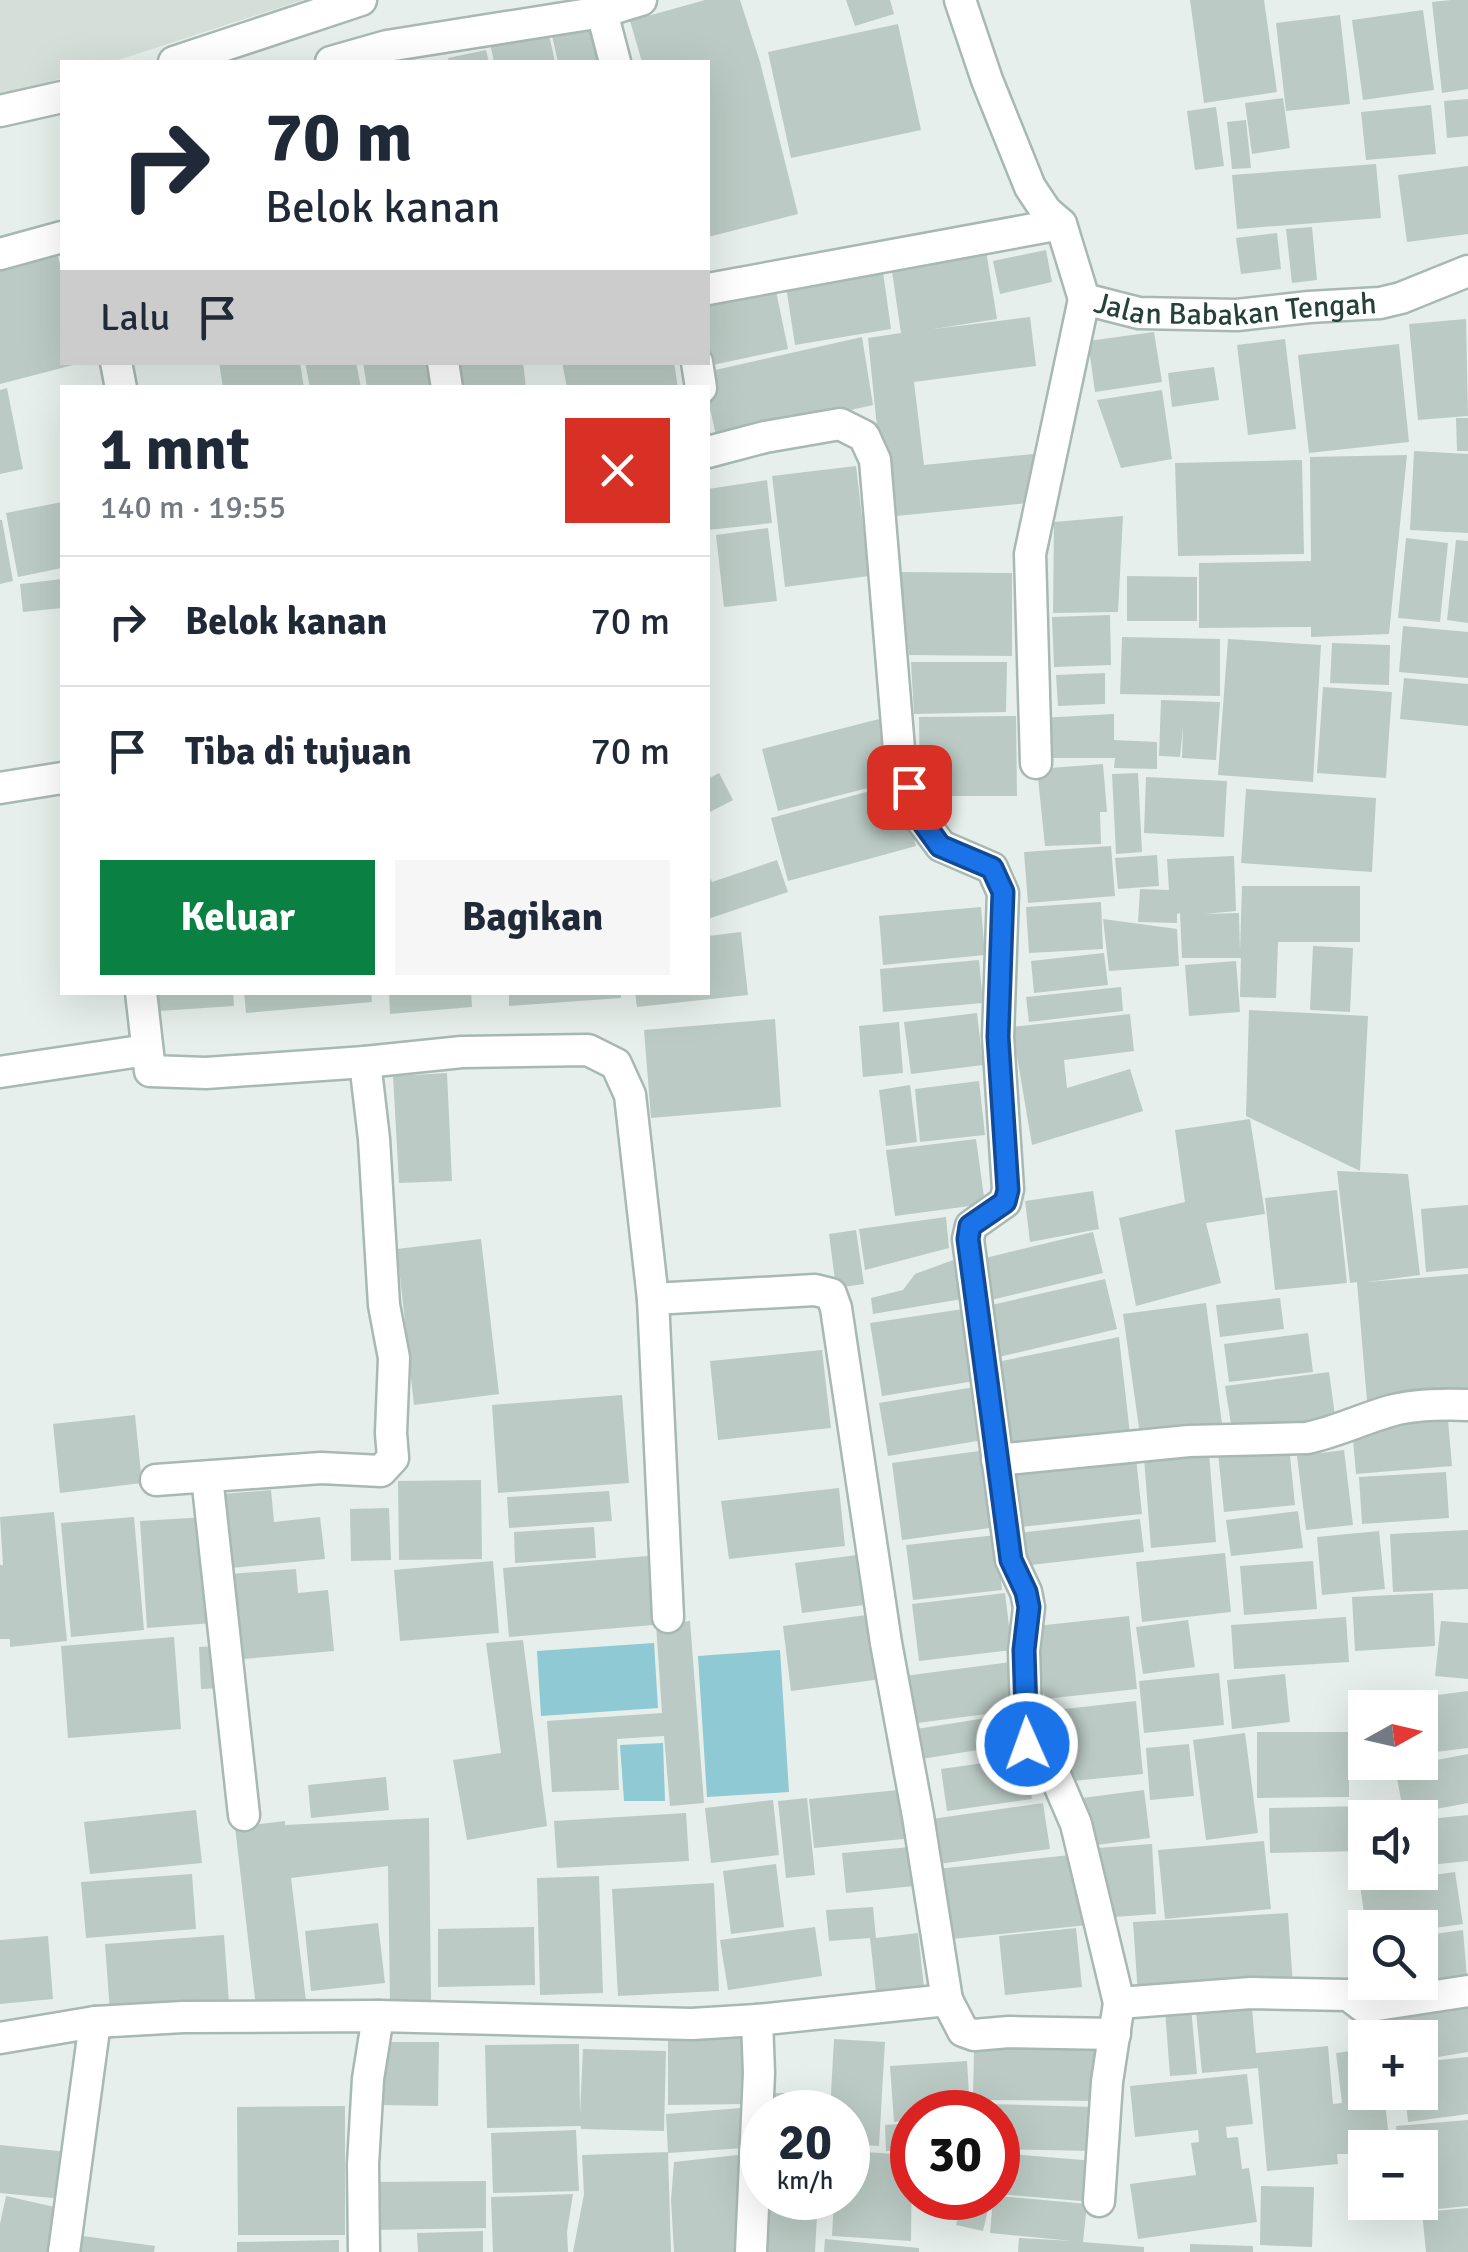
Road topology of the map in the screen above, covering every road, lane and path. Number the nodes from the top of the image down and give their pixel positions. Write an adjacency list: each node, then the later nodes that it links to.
1 (361, 0): 6 (street)
2 (641, 0): 4 (street)
3 (960, 0): 11 (street, Jalan Babakan Tengah)
4 (602, 12): 5 (street); 8 (street)
5 (388, 54): 7 (street)
6 (180, 60)
7 (345, 60)
8 (614, 60)
9 (60, 96): 10 (street)
10 (0, 111)
11 (1060, 224): 15 (street); 16 (street, Jalan Babakan Tengah)
12 (60, 238): 13 (street)
13 (0, 254)
14 (1468, 271): 16 (street, Jalan Babakan Tengah)
15 (710, 289)
16 (1084, 299): 18 (street)
17 (710, 445): 27 (street)
18 (1036, 764)
19 (60, 778): 20 (street)
20 (0, 788)
21 (141, 995): 22 (street)
22 (148, 1050): 23 (street); 24 (street)
23 (365, 1062): 25 (street); 28 (street)
24 (0, 1072)
25 (653, 1300): 30 (street); 33 (street)
26 (1468, 1405): 27 (street)
27 (997, 1460): 34 (street)
28 (208, 1477): 29 (street); 31 (street)
29 (156, 1480)
30 (668, 1617)
31 (244, 1814)
32 (1468, 1991): 34 (street)
33 (947, 2000): 36 (street); 38 (street)
34 (1119, 2003): 38 (street)
35 (378, 2016): 36 (street); 37 (street); 42 (street)
36 (757, 2020): 43 (street)
37 (94, 2022): 39 (street); 41 (street)
38 (1115, 2034): 40 (street)
39 (0, 2038)
40 (1099, 2201)
41 (64, 2252)
42 (364, 2252)
43 (750, 2252)

